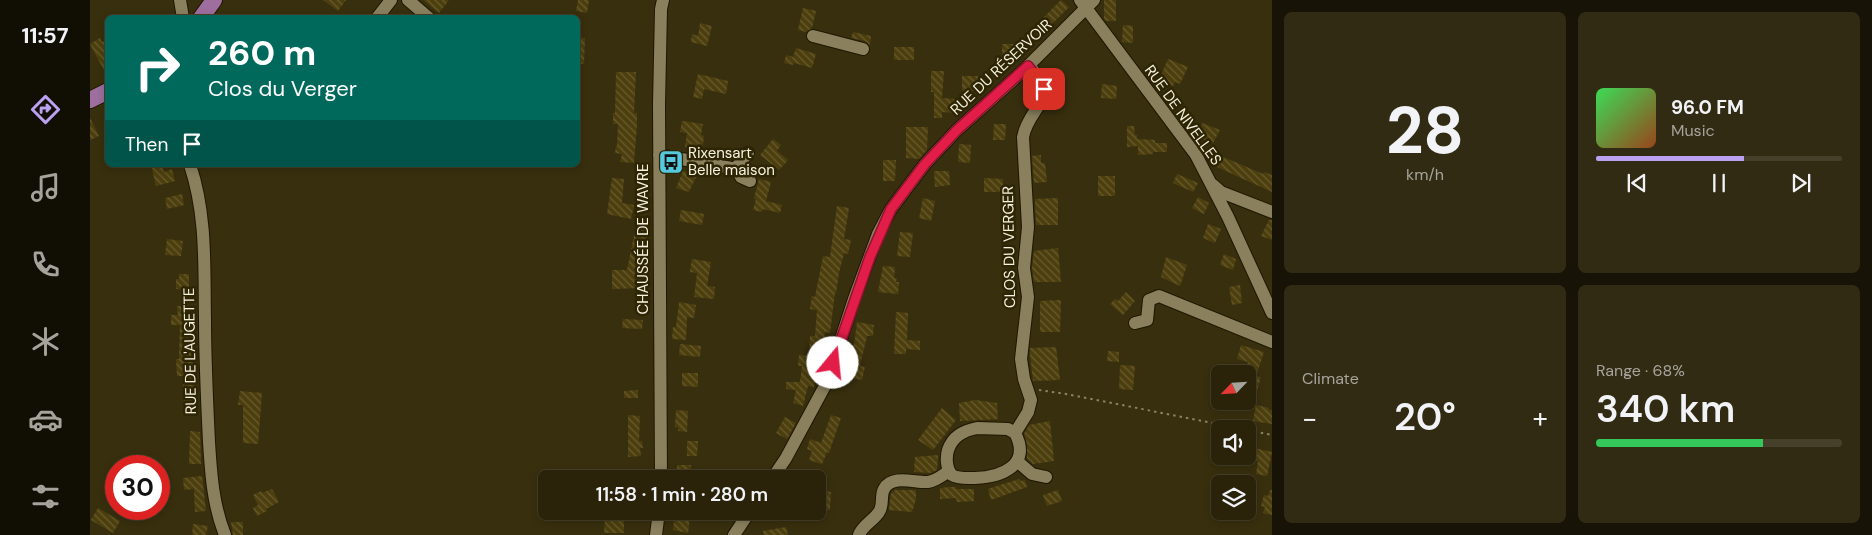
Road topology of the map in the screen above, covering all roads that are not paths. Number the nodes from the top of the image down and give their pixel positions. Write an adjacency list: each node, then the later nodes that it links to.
1 (180, 0): 7 (street)
2 (214, 0): 8 (main road)
3 (391, 0): 9 (street)
4 (408, 0): 10 (street)
5 (663, 0): 17 (street, CHAUSSÉE DE WAVRE)
6 (1087, 3): 13 (street, RUE DU RÉSERVOIR); 21 (street, RUE DE NIVELLES)
7 (182, 15)
8 (203, 15)
9 (379, 15)
10 (426, 15)
11 (812, 36): 12 (street)
12 (863, 49)
13 (1028, 66): 26 (street, CLOS DU VERGER); 29 (street, RUE DU RÉSERVOIR)
14 (105, 92): 15 (main road)
15 (90, 100)
16 (748, 153): 19 (street)
17 (659, 155): 19 (street); 28 (street, CHAUSSÉE DE WAVRE)
18 (191, 167): 35 (street, RUE DE L'AUGETTE)
19 (735, 169): 20 (street)
20 (750, 181)
21 (1212, 185): 22 (street); 23 (street, RUE DE NIVELLES)
22 (1272, 212)
23 (1272, 312)
24 (1135, 323): 25 (street)
25 (1272, 342)
26 (1015, 433): 27 (street); 30 (street)
27 (1017, 461): 30 (street); 31 (street)
28 (661, 470)
29 (778, 470)
30 (949, 471): 37 (street)
31 (1046, 477)
32 (658, 520): 36 (street)
33 (745, 520): 34 (street)
34 (738, 533)
35 (225, 535)
36 (656, 535)
37 (859, 535)

